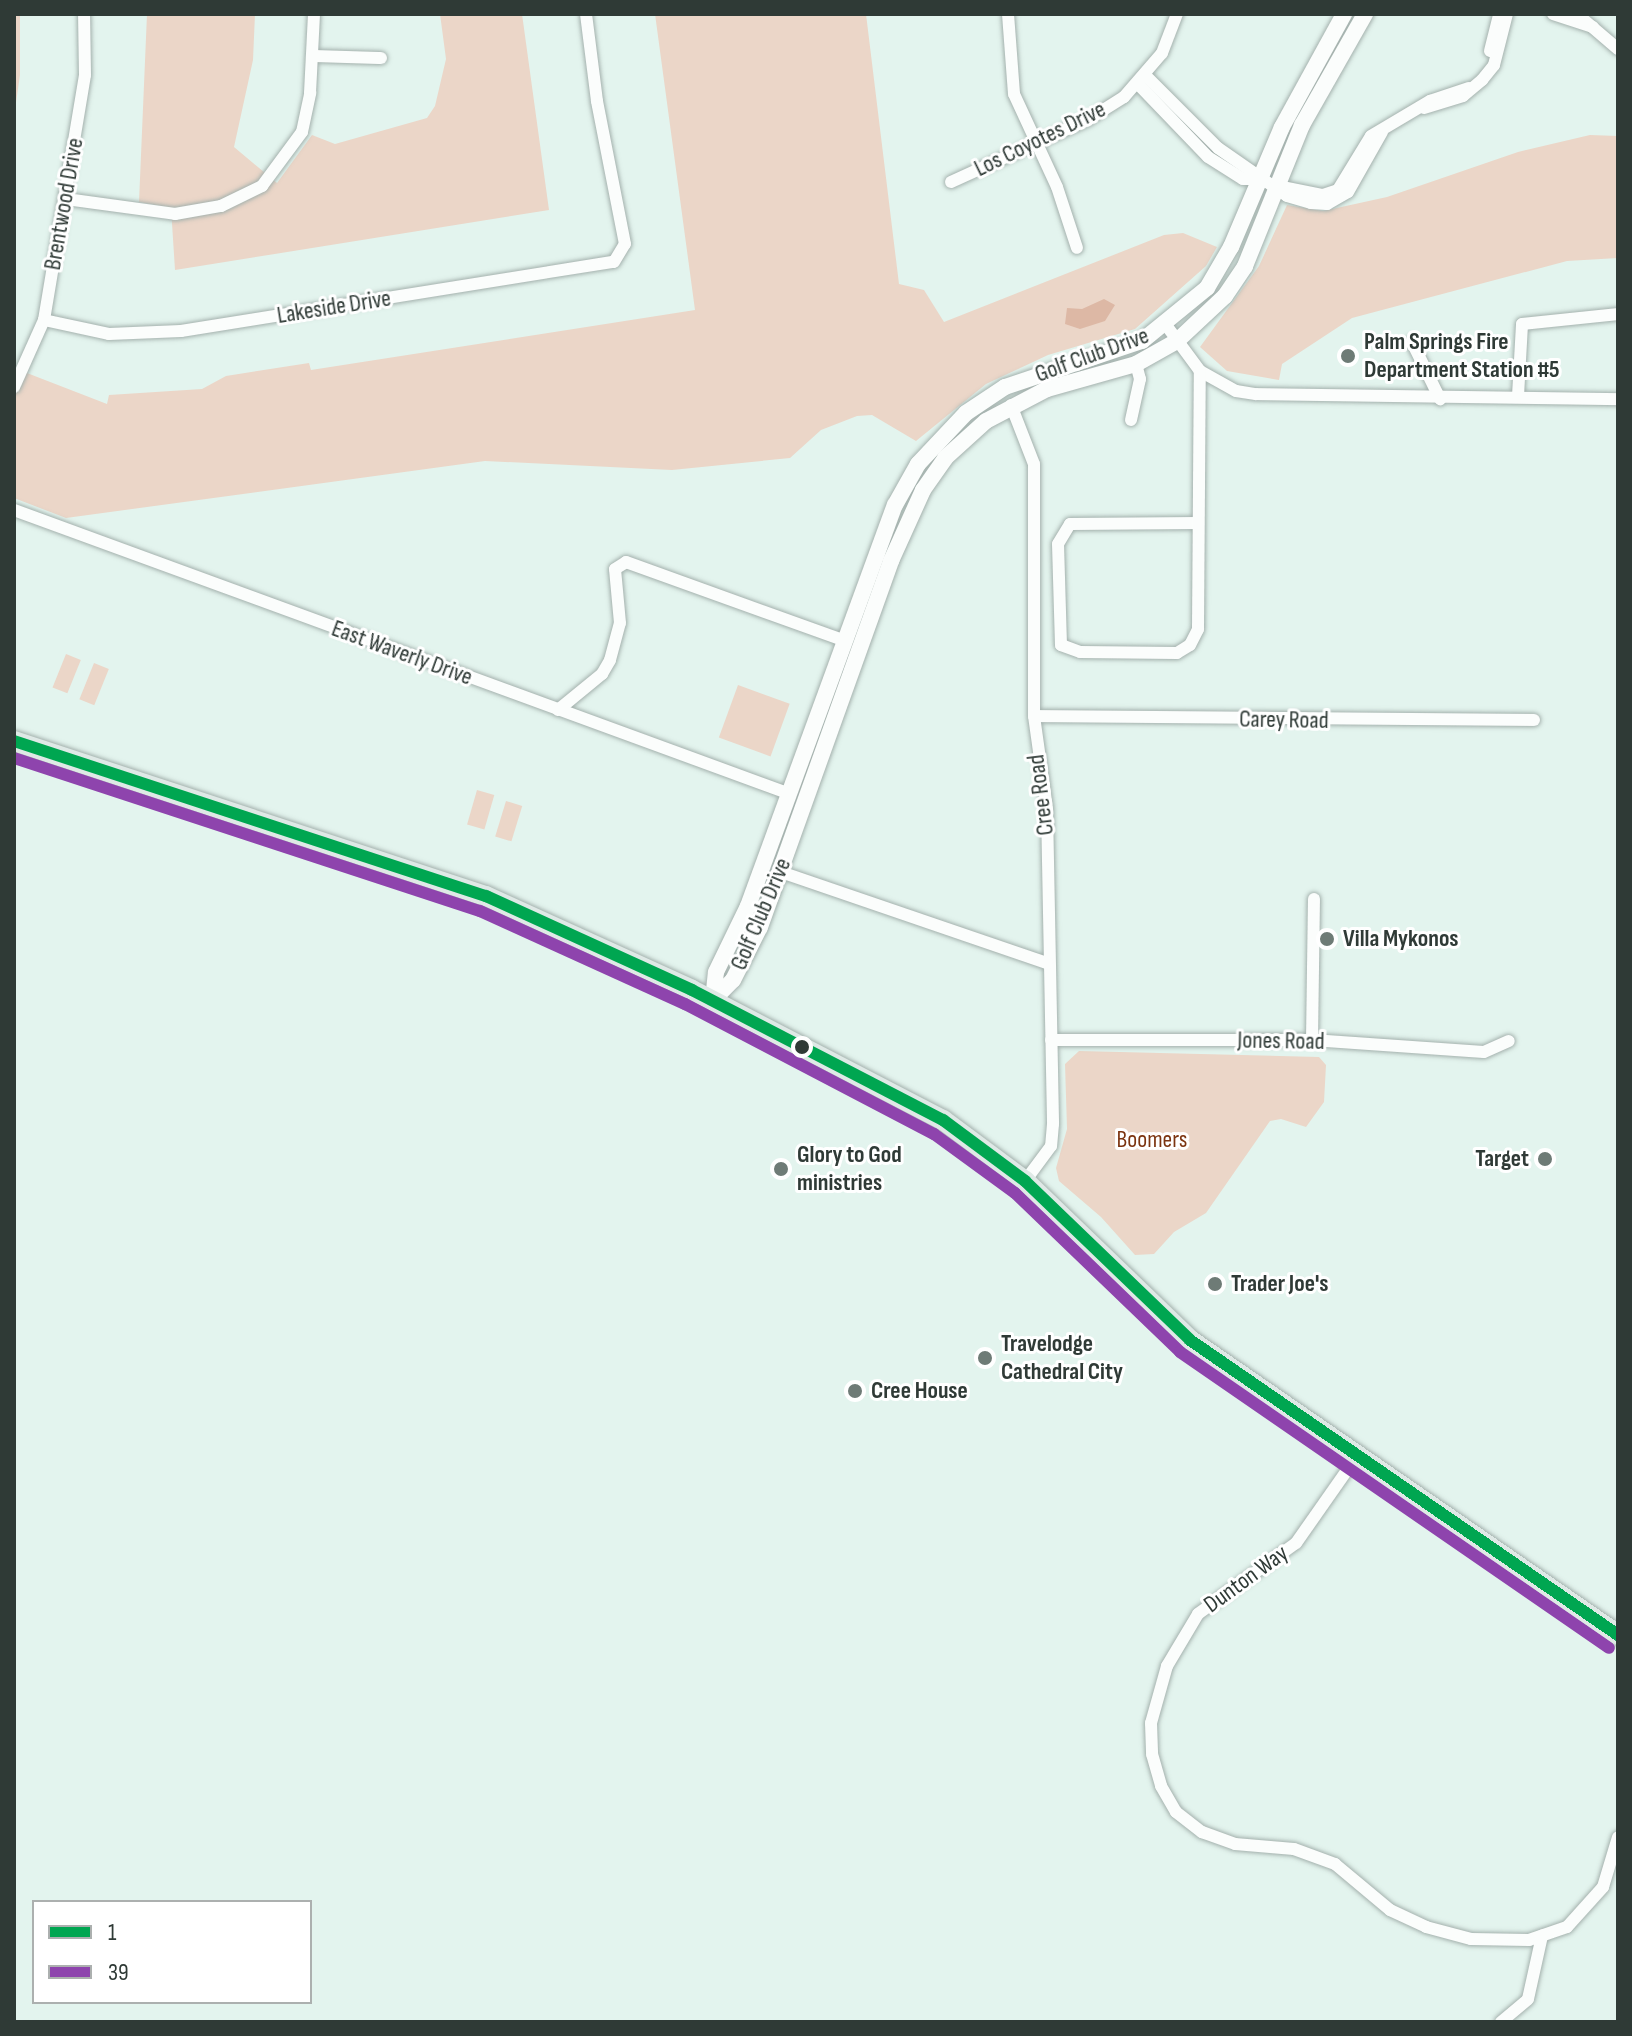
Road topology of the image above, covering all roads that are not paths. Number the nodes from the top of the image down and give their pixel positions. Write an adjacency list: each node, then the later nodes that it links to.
1 (84, 14): 21 (street, Brentwood Drive)
2 (314, 14): 14 (street)
3 (586, 14): 24 (street, Lakeside Drive)
4 (1008, 14): 18 (street)
5 (1177, 14): 17 (street, Los Coyotes Drive)
6 (1344, 14): 20 (street, Golf Club Drive)
7 (1365, 14): 20 (street, Golf Club Drive)
8 (1499, 14): 16 (street)
9 (1507, 14): 16 (street)
10 (1553, 14): 12 (street)
11 (1577, 14): 12 (street)
12 (1593, 27): 13 (street)
13 (1618, 49)
14 (312, 56): 15 (street); 21 (street)
15 (381, 58)
16 (1489, 69): 20 (street)
17 (1142, 80): 18 (street, Los Coyotes Drive); 20 (street)
18 (1036, 141): 19 (street, Los Coyotes Drive); 22 (street)
19 (951, 182)
20 (1269, 183): 25 (street, Golf Club Drive); 26 (street, Golf Club Drive)
21 (66, 199): 24 (street, Brentwood Drive)
22 (1077, 248)
23 (1618, 314): 31 (street)
24 (44, 320): 30 (street, Brentwood Drive)
25 (1166, 325): 26 (street); 38 (street, Golf Club Drive)
26 (1177, 341): 28 (street, Golf Club Drive); 29 (street)
27 (1412, 342): 32 (street)
28 (1136, 364): 34 (street, Golf Club Drive); 35 (street)
29 (1200, 371): 32 (street); 37 (street)
30 (14, 387)
31 (1518, 396): 32 (street); 33 (street)
32 (1440, 399)
33 (1618, 399)
34 (1011, 405): 40 (street, Cree Road); 44 (street, Golf Club Drive)
35 (1131, 420)
36 (14, 510): 39 (street, East Waverly Drive)
37 (1198, 523): 37 (street)
38 (845, 641): 39 (street); 43 (street, Golf Club Drive)
39 (558, 710): 43 (street, East Waverly Drive)
40 (1034, 716): 41 (street, Carey Road); 46 (street, Cree Road)
41 (1534, 720)
42 (14, 741): 47 (main road)
43 (790, 794): 47 (street, Golf Club Drive)
44 (781, 872): 46 (street); 47 (street, Golf Club Drive)
45 (1314, 899): 49 (street)
46 (1047, 963): 48 (street, Cree Road)
47 (713, 1000): 51 (main road)
48 (1051, 1040): 49 (street, Jones Road); 51 (street, Cree Road)
49 (1312, 1040): 50 (street, Jones Road)
50 (1509, 1041)
51 (1025, 1181): 52 (main road)
52 (1357, 1456): 53 (main road); 55 (street, Dunton Way)
53 (1618, 1635)
54 (1618, 1837): 55 (street)
55 (1542, 1936): 56 (street)
56 (1501, 2022)

